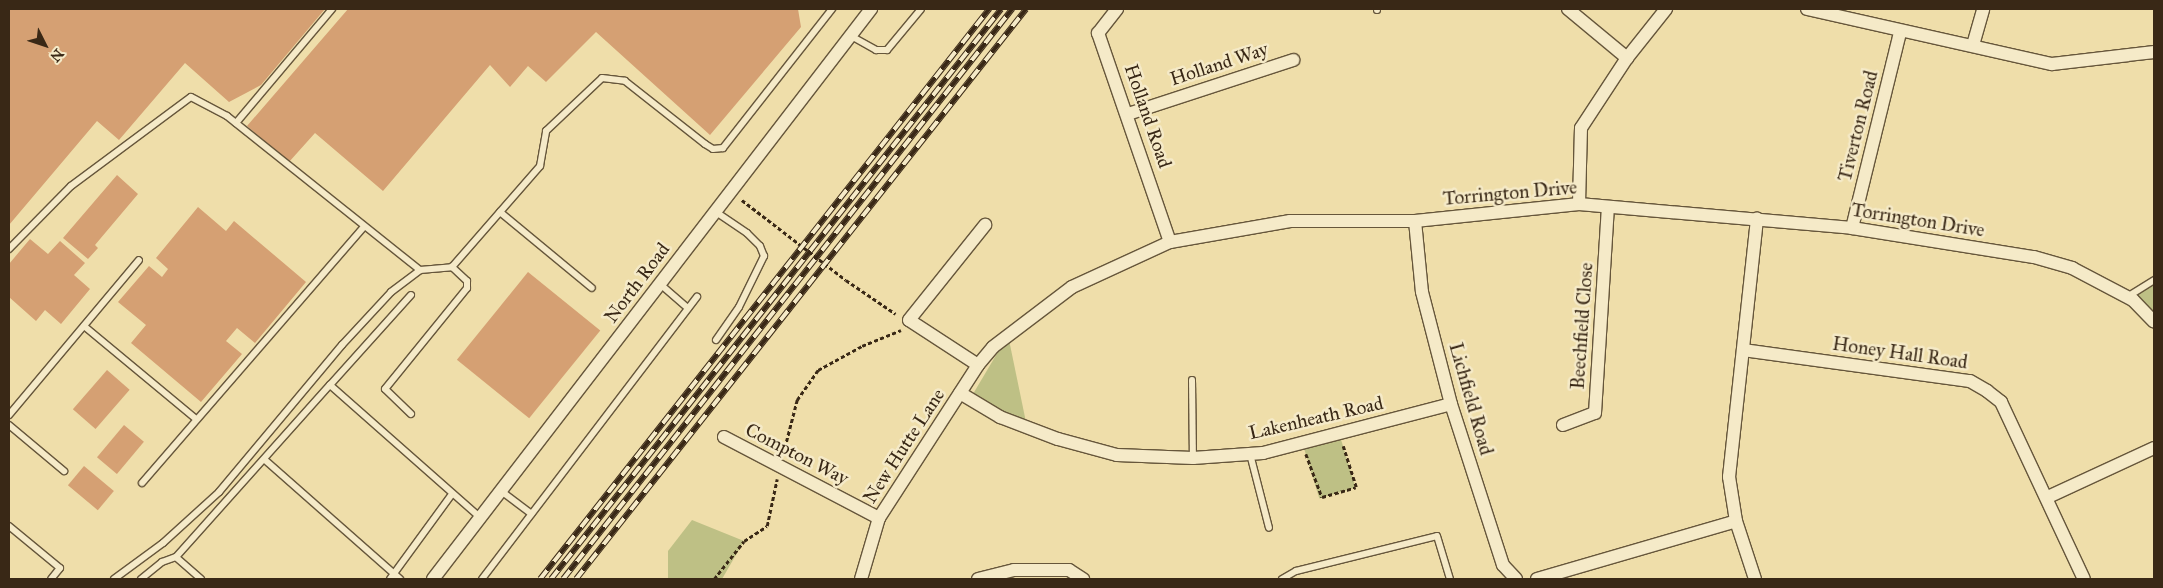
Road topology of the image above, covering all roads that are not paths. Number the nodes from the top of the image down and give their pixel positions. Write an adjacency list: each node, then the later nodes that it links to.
1 (332, 9): 17 (lane)
2 (832, 9): 20 (lane)
3 (871, 9): 11 (street, North Road)
4 (921, 9): 11 (lane)
5 (1117, 9): 16 (street, Holland Road)
6 (1568, 9): 14 (street)
7 (1666, 9): 14 (street)
8 (1807, 9): 10 (street)
9 (1984, 9): 12 (street)
10 (1900, 32): 12 (street); 26 (street, Tiverton Road)
11 (851, 36): 21 (street, North Road)
12 (1973, 46): 13 (street)
13 (2154, 52)
14 (1628, 58): 18 (street)
15 (1293, 60): 16 (street, Holland Way)
16 (1128, 114): 27 (street, Holland Road)
17 (236, 124): 25 (lane); 28 (lane)
18 (1579, 204): 19 (street, Torrington Drive); 23 (street, Torrington Drive)
19 (1608, 208): 22 (street, Torrington Drive); 52 (street, Beechfield Close)
20 (500, 212): 30 (lane); 34 (lane)
21 (716, 212): 33 (street, North Road); 41 (lane)
22 (1757, 219): 26 (street, Torrington Drive); 42 (street)
23 (1415, 221): 27 (street, Torrington Drive); 47 (street, Lichfield Road)
24 (985, 225): 43 (street)
25 (364, 226): 31 (lane); 50 (lane)
26 (1852, 228): 37 (street, Torrington Drive)
27 (1170, 242): 43 (street, Torrington Drive)
28 (9, 249)
29 (139, 260): 40 (lane)
30 (452, 267): 31 (lane); 48 (lane)
31 (420, 270): 73 (lane)
32 (2154, 280): 37 (lane)
33 (660, 284): 38 (lane); 60 (street, North Road)
34 (592, 288)
35 (411, 295): 45 (lane)
36 (697, 297): 38 (lane)
37 (2127, 297): 39 (street, Torrington Drive)
38 (688, 308): 63 (lane)
39 (2154, 322)
40 (84, 326): 49 (lane); 50 (lane)
41 (716, 340)
42 (1743, 350): 62 (street, Honey Hall Road); 66 (street)
43 (978, 364): 46 (street, New Hutte Lane)
44 (1192, 380): 56 (lane)
45 (330, 385): 57 (lane); 61 (lane)
46 (960, 394): 56 (street, Lakenheath Road); 65 (street, New Hutte Lane)
47 (1451, 404): 55 (street, Lakenheath Road); 82 (street, Lichfield Road)
48 (411, 414)
49 (9, 415)
50 (196, 419): 59 (lane)
51 (9, 425): 58 (lane)
52 (1563, 425)
53 (724, 437): 65 (street, Compton Way)
54 (2154, 448): 62 (street)
55 (1250, 454): 56 (street, Lakenheath Road); 68 (lane)
56 (1193, 458)
57 (264, 460): 69 (lane); 71 (lane)
58 (64, 471)
59 (142, 483)
60 (501, 491): 63 (lane); 64 (street, North Road)
61 (452, 494): 64 (lane); 71 (lane)
62 (2048, 497): 85 (street, Honey Hall Road)
63 (531, 514): 76 (lane)
64 (481, 518): 75 (street, North Road)
65 (880, 518): 77 (street, New Hutte Lane)
66 (1736, 521): 83 (street); 84 (street)
67 (9, 526): 72 (lane)
68 (1269, 528)
69 (176, 557): 70 (lane); 74 (lane)
70 (146, 578)
71 (394, 578)
72 (51, 579)
73 (114, 579)
74 (201, 579)
75 (433, 579)
76 (482, 579)
77 (861, 579)
78 (978, 579): 79 (street)
79 (1083, 579)
80 (1282, 579): 81 (lane)
81 (1450, 579)
82 (1516, 579)
83 (1538, 579)
84 (1754, 579)
85 (2084, 579)

